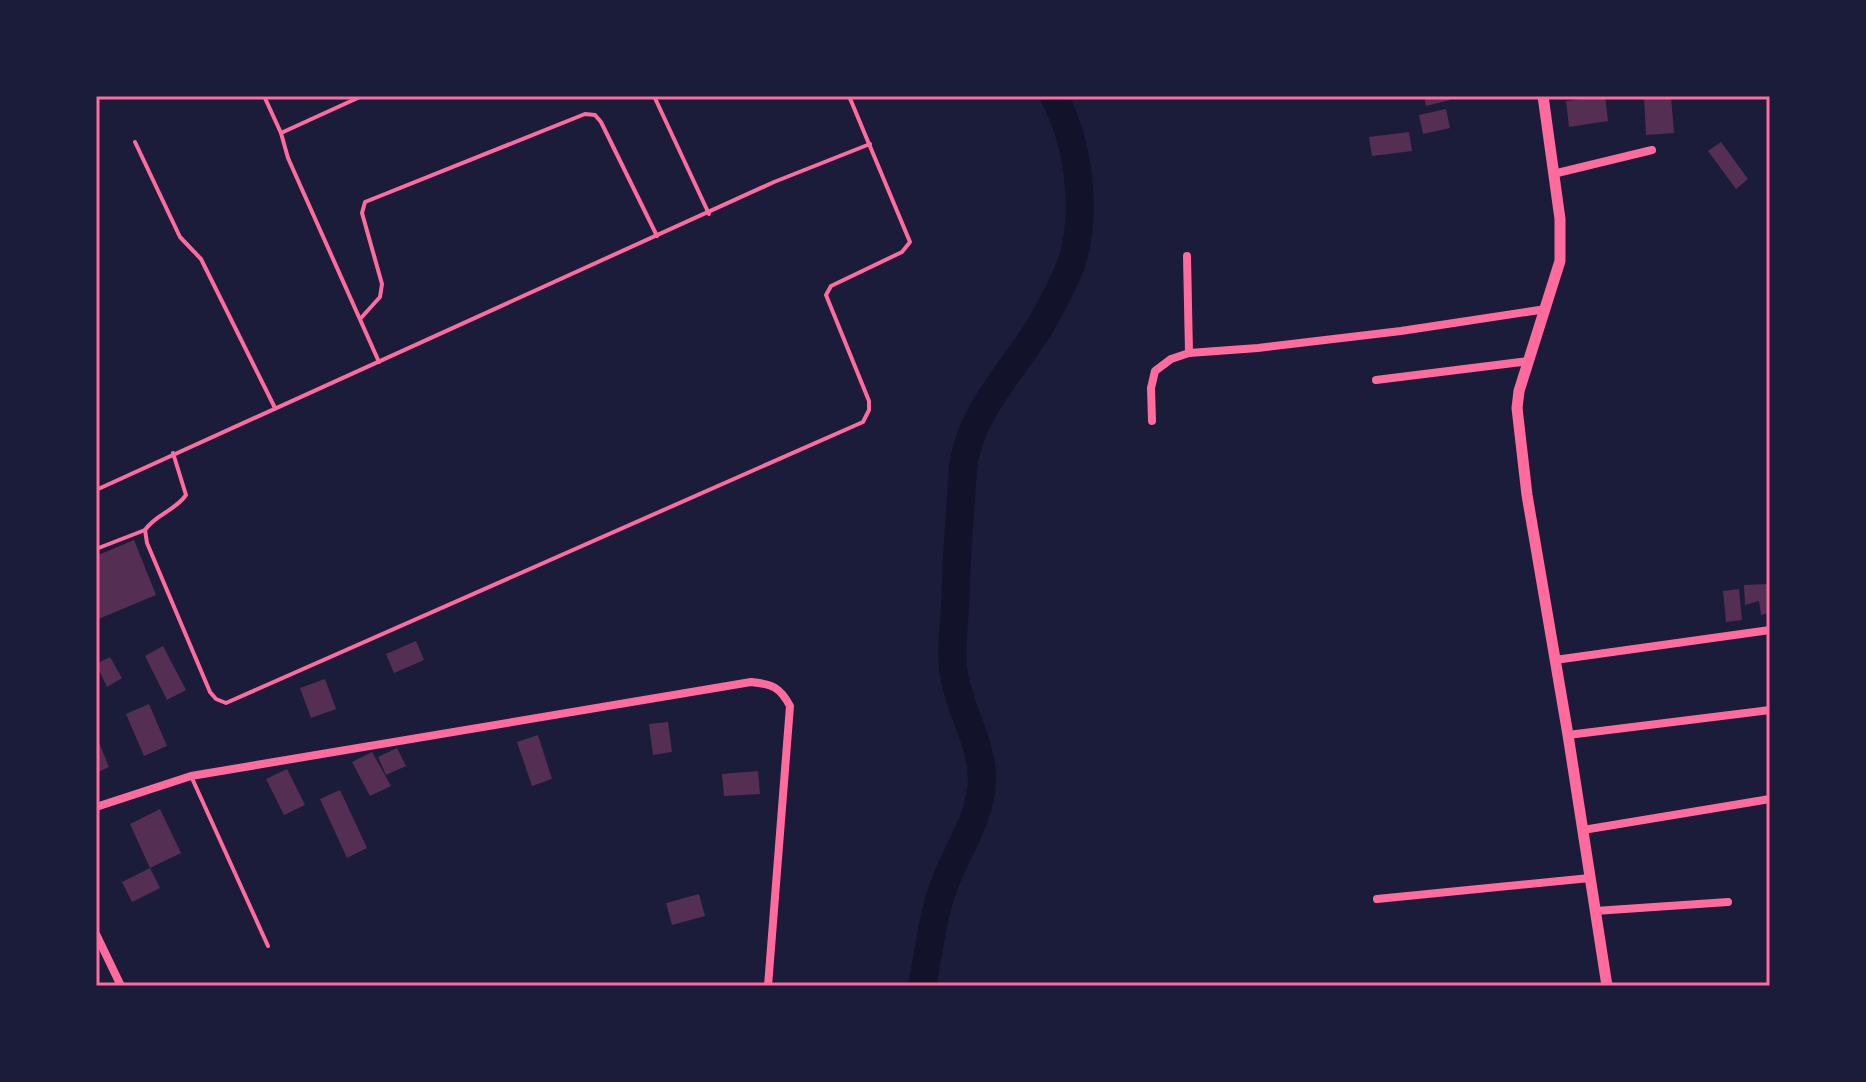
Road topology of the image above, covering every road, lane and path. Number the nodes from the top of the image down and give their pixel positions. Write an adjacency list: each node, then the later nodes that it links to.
1 (264, 96): 6 (lane)
2 (362, 96): 6 (lane)
3 (654, 96): 11 (lane)
4 (849, 96): 8 (lane)
5 (1543, 96): 10 (street)
6 (281, 133): 15 (lane)
7 (135, 142): 20 (lane)
8 (870, 144): 11 (lane); 24 (lane)
9 (1652, 150): 10 (street)
10 (1553, 174): 14 (street)
11 (709, 214): 12 (lane)
12 (657, 236): 15 (lane); 18 (lane)
13 (1187, 256): 16 (street)
14 (1546, 309): 16 (street); 17 (street)
15 (361, 318): 18 (lane)
16 (1189, 353): 21 (street)
17 (1529, 361): 19 (street); 27 (street)
18 (379, 362): 20 (lane)
19 (1376, 380)
20 (275, 408): 22 (lane)
21 (1152, 421)
22 (173, 453): 23 (lane); 24 (lane)
23 (96, 490)
24 (145, 530): 25 (lane)
25 (96, 549)
26 (1770, 630): 27 (street)
27 (1555, 660): 29 (street)
28 (1770, 710): 29 (street)
29 (1568, 735): 33 (street)
30 (191, 776): 32 (street); 39 (lane); 41 (street)
31 (1770, 799): 33 (street)
32 (96, 807)
33 (1583, 830): 34 (street)
34 (1590, 878): 35 (street); 37 (street)
35 (1377, 899)
36 (1728, 902): 37 (street)
37 (1595, 911): 42 (street)
38 (96, 934): 40 (street)
39 (268, 946)
40 (121, 986)
41 (768, 986)
42 (1607, 986)

